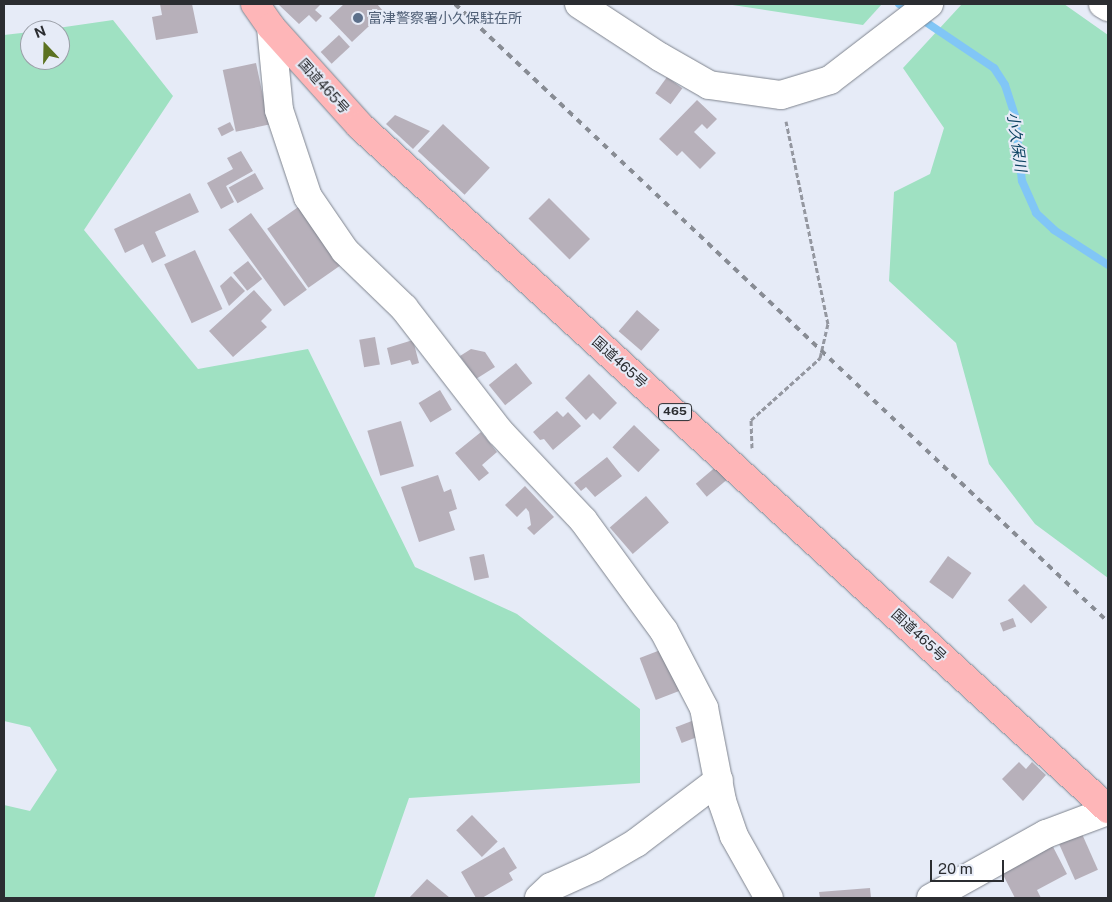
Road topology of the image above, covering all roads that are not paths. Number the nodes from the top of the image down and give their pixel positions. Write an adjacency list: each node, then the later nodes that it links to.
1 (255, 4): 6 (highway, 国道465号 / 465)
2 (579, 4): 3 (street)
3 (929, 4)
4 (1104, 4): 5 (street)
5 (1108, 7)
6 (271, 27): 7 (street); 8 (highway, 国道465号 / 465)
7 (719, 780): 9 (street); 10 (street)
8 (1108, 810): 11 (street)
9 (539, 898)
10 (769, 898)
11 (931, 898)

